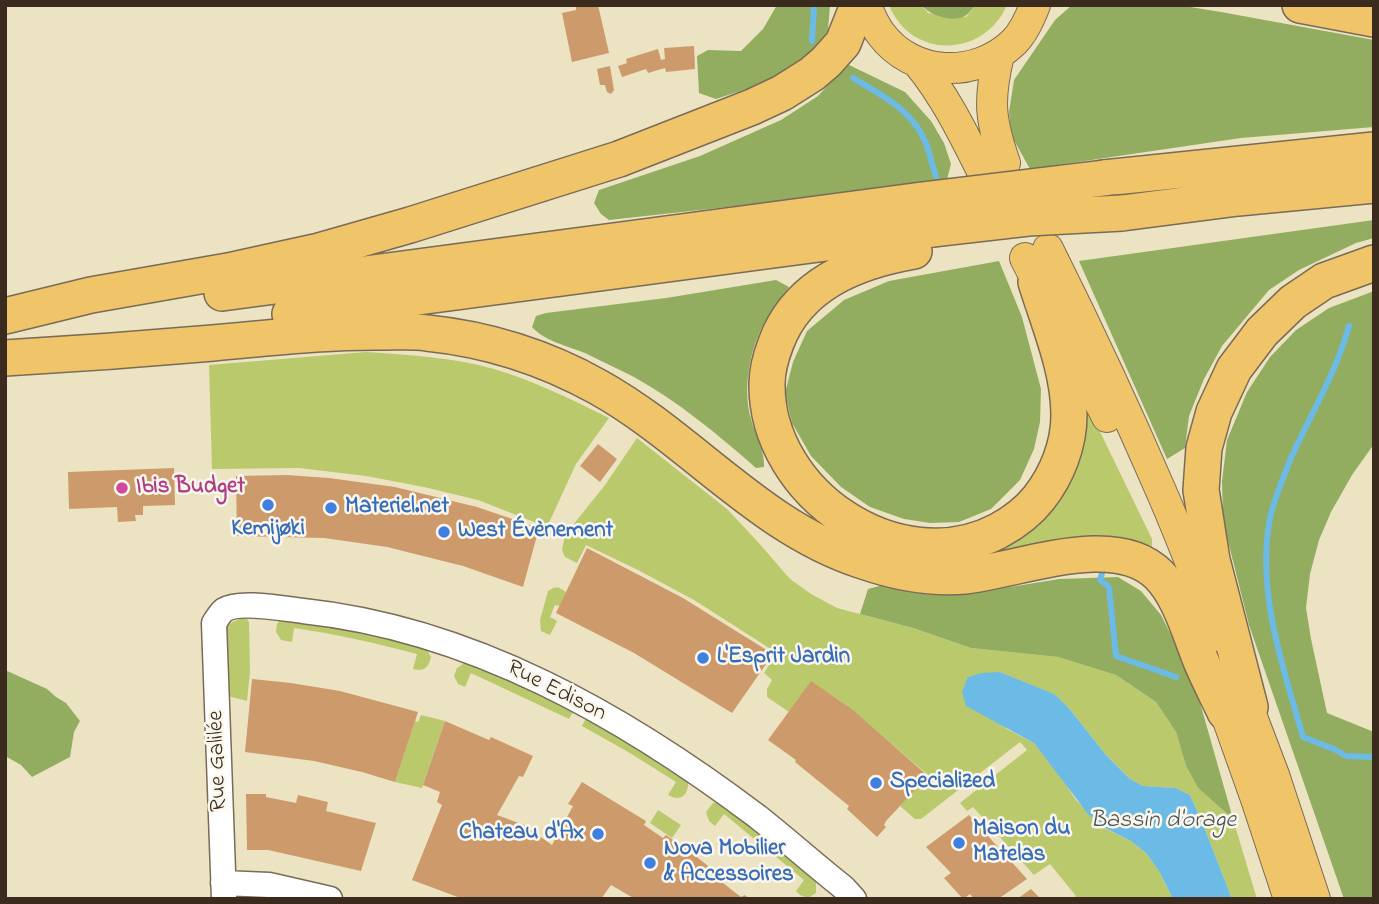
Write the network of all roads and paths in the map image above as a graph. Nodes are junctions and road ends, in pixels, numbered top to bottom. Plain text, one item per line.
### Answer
1 (858, 5) edge
2 (866, 5) edge
3 (1035, 5) edge
4 (1300, 5) edge
5 (1357, 5) edge
6 (1374, 10) edge
7 (1374, 19) edge
8 (999, 55) junction
9 (918, 63) junction
10 (1374, 150) edge
11 (1374, 185) edge
12 (931, 225) junction
13 (1036, 263) joint
14 (1374, 263) edge
15 (5, 316) edge
16 (5, 321) edge
17 (5, 355) edge
18 (214, 623) joint
19 (1237, 709) junction
20 (223, 891) edge
21 (843, 895) edge
22 (330, 899) edge
23 (1289, 899) edge
24 (1315, 899) edge

1 - 15 highway
2 - 9 main road
3 - 8 main road
4 - 7 highway
5 - 6 highway
8 - 9 main road
8 - 9 main road
10 - 12 highway, bridge
11 - 12 highway, bridge
12 - 13 highway
12 - 16 highway
12 - 17 highway
13 - 19 main road
14 - 19 highway
17 - 19 highway
18 - 20 street, Rue Galilée
18 - 21 street, Rue Edison
19 - 23 main road
19 - 24 main road
20 - 22 street

